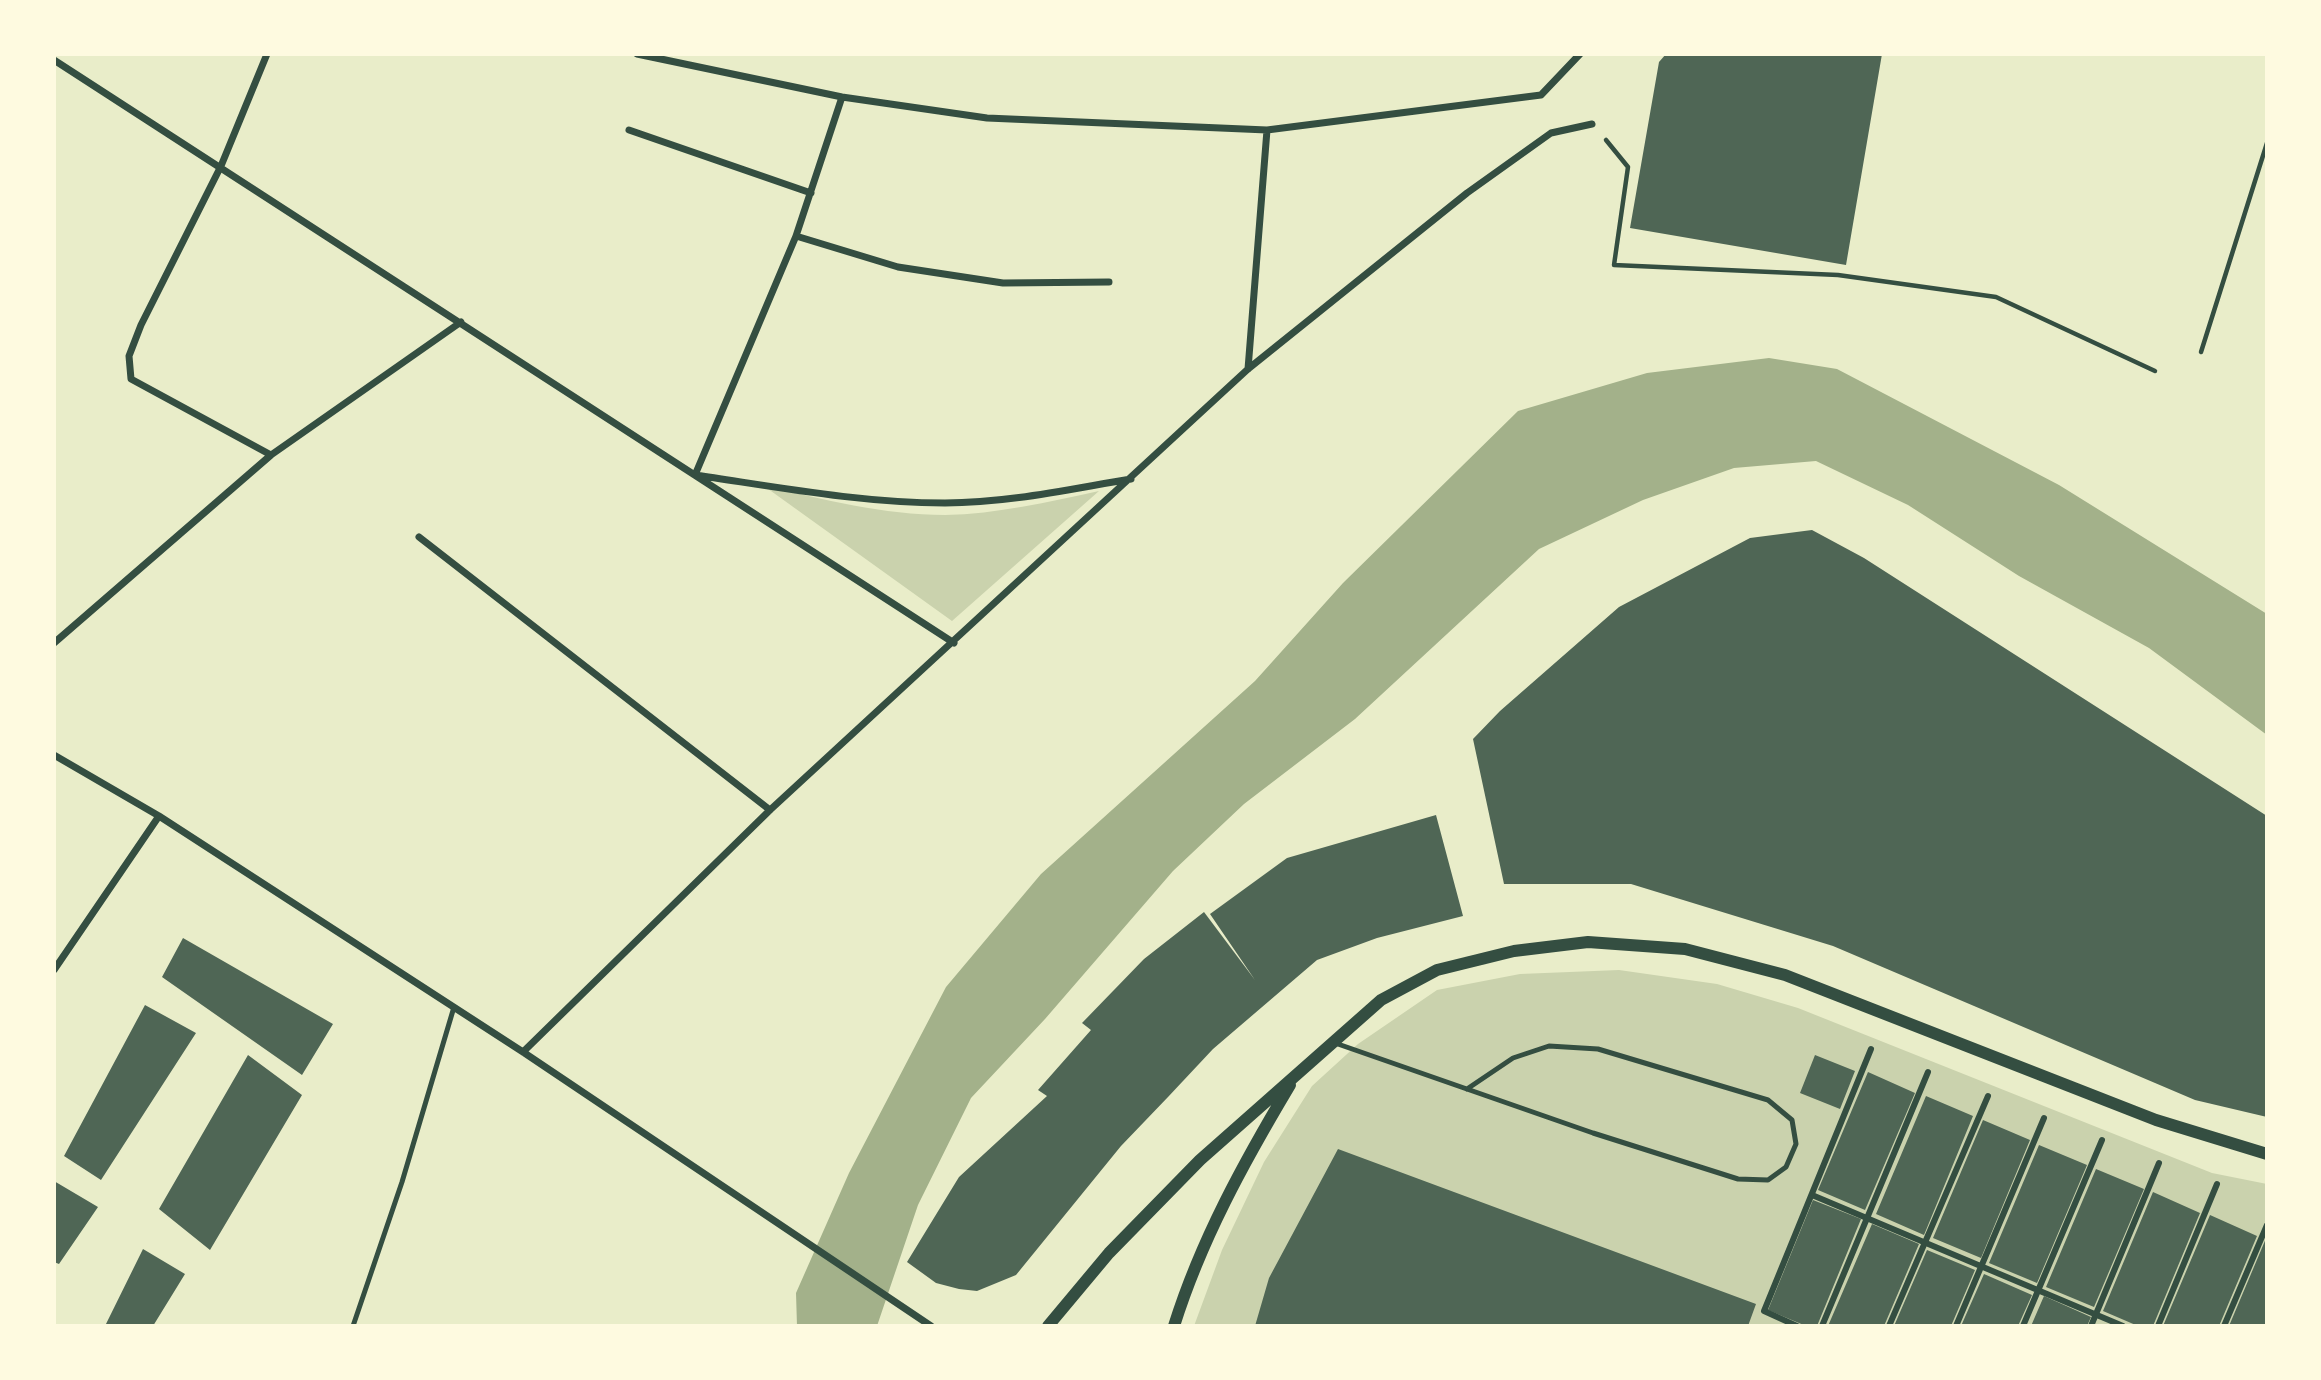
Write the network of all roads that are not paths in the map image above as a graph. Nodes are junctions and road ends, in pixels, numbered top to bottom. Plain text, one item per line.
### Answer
1 (267, 54) edge
2 (637, 54) edge
3 (1580, 54) edge
4 (54, 60) edge
5 (842, 97) junction
6 (1592, 124) road end
7 (629, 130) dead end
8 (1268, 130) junction
9 (221, 166) junction
10 (811, 193) junction
11 (796, 236) junction
12 (1109, 282) dead end
13 (461, 323) junction
14 (1248, 369) junction
15 (271, 455) junction
16 (695, 475) junction
17 (1132, 478) junction
18 (419, 537) dead end
19 (54, 643) edge
20 (954, 643) junction
21 (54, 755) edge
22 (770, 810) junction
23 (159, 816) junction
24 (54, 970) edge
25 (454, 1007) junction
26 (1332, 1042) junction
27 (1871, 1049) dead end
28 (523, 1052) junction
29 (1928, 1072) dead end
30 (1297, 1073) junction
31 (1467, 1089) junction
32 (1988, 1096) dead end
33 (2044, 1118) dead end
34 (2102, 1140) dead end
35 (2267, 1154) edge
36 (2159, 1163) dead end
37 (2217, 1184) dead end
38 (1812, 1195) junction
39 (1868, 1218) junction
40 (2267, 1225) edge
41 (1925, 1242) junction
42 (1982, 1266) junction
43 (2038, 1290) junction
44 (2096, 1314) junction
45 (353, 1326) edge
46 (931, 1326) edge
47 (1048, 1326) edge
48 (1174, 1326) edge
49 (1797, 1326) edge
50 (1822, 1326) edge
51 (1889, 1326) edge
52 (1956, 1326) edge
53 (2023, 1326) edge
54 (2091, 1326) edge
55 (2123, 1326) edge
56 (2158, 1326) edge
57 (2224, 1326) edge

1 - 9 street
2 - 5 street
3 - 8 street
4 - 9 street
5 - 8 street
5 - 10 street
6 - 14 street
7 - 10 street
8 - 14 street
9 - 13 street
9 - 15 street
10 - 11 street
11 - 12 street
11 - 16 street
13 - 15 street
13 - 16 street
14 - 17 street
15 - 19 street
16 - 17 street
16 - 20 street
17 - 20 street
18 - 22 street
20 - 22 street
21 - 23 street
22 - 28 street
23 - 24 street
23 - 25 street
25 - 28 street
25 - 45 lane
26 - 30 street
26 - 31 lane
26 - 35 street
27 - 38 street
28 - 46 street
29 - 39 street
30 - 47 street
30 - 48 street
31 - 31 lane
32 - 41 street
33 - 42 street
34 - 43 street
36 - 44 street
37 - 56 street
38 - 39 street
38 - 49 street
39 - 41 street
39 - 50 street
40 - 57 street
41 - 42 street
41 - 51 street
42 - 43 street
42 - 52 street
43 - 44 street
43 - 53 street
44 - 54 street
44 - 55 street

